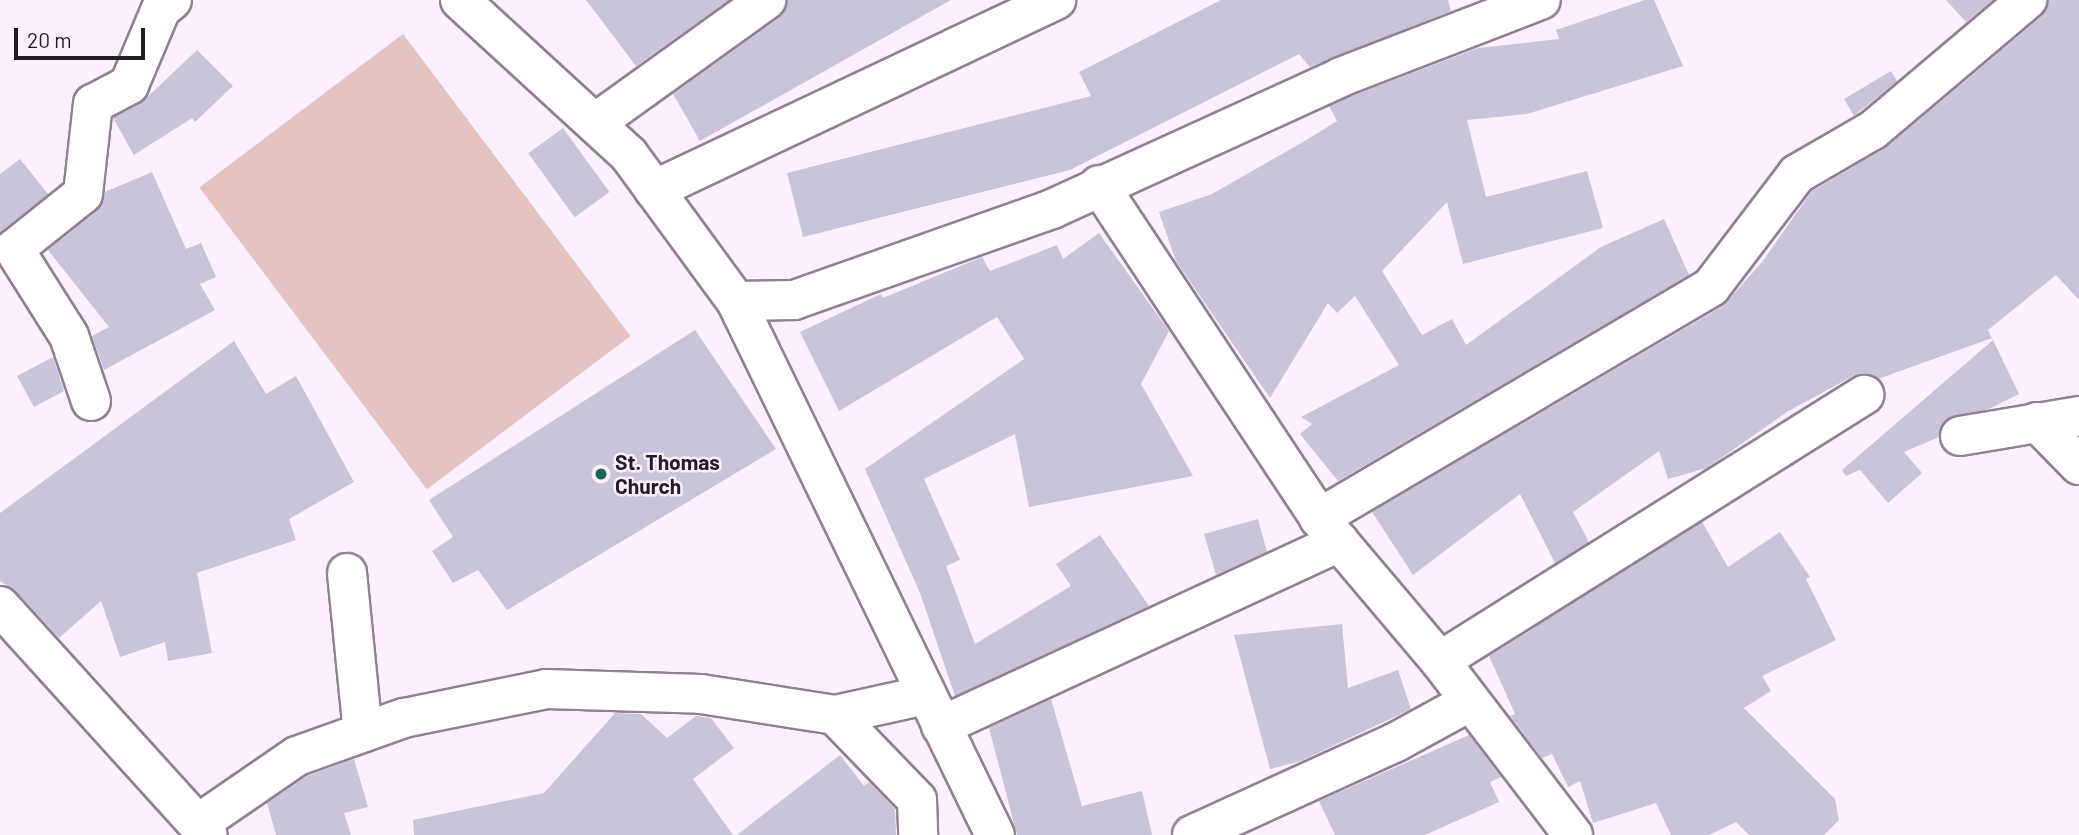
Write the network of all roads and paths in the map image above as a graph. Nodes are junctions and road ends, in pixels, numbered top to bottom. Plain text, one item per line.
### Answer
1 (172, 0) edge
2 (460, 0) edge
3 (766, 0) edge
4 (1056, 0) edge
5 (1541, 0) edge
6 (2026, 0) edge
7 (594, 123) junction
8 (1099, 185) junction
9 (654, 190) junction
10 (736, 301) junction
11 (1864, 396) dead end
12 (91, 401) dead end
13 (2079, 416) edge
14 (2037, 422) junction
15 (1960, 436) dead end
16 (2079, 465) edge
17 (1329, 530) junction
18 (347, 573) dead end
19 (0, 606) edge
20 (1440, 661) junction
21 (1469, 702) junction
22 (933, 710) junction
23 (835, 715) junction
24 (363, 732) junction
25 (203, 829) edge
26 (918, 835) edge
27 (995, 835) edge
28 (1192, 835) edge
29 (1573, 835) edge

1 - 12 street
2 - 7 street
3 - 7 street
4 - 9 street
5 - 8 street
6 - 17 street
7 - 9 street
8 - 10 street
8 - 17 street
9 - 10 street
10 - 22 street
11 - 20 street
13 - 14 street
14 - 15 street
14 - 16 street
17 - 20 street
17 - 22 street
18 - 24 street
19 - 25 street
20 - 21 street
21 - 28 street
21 - 29 street
22 - 23 street
22 - 27 street
23 - 24 street
23 - 26 street
24 - 25 street

